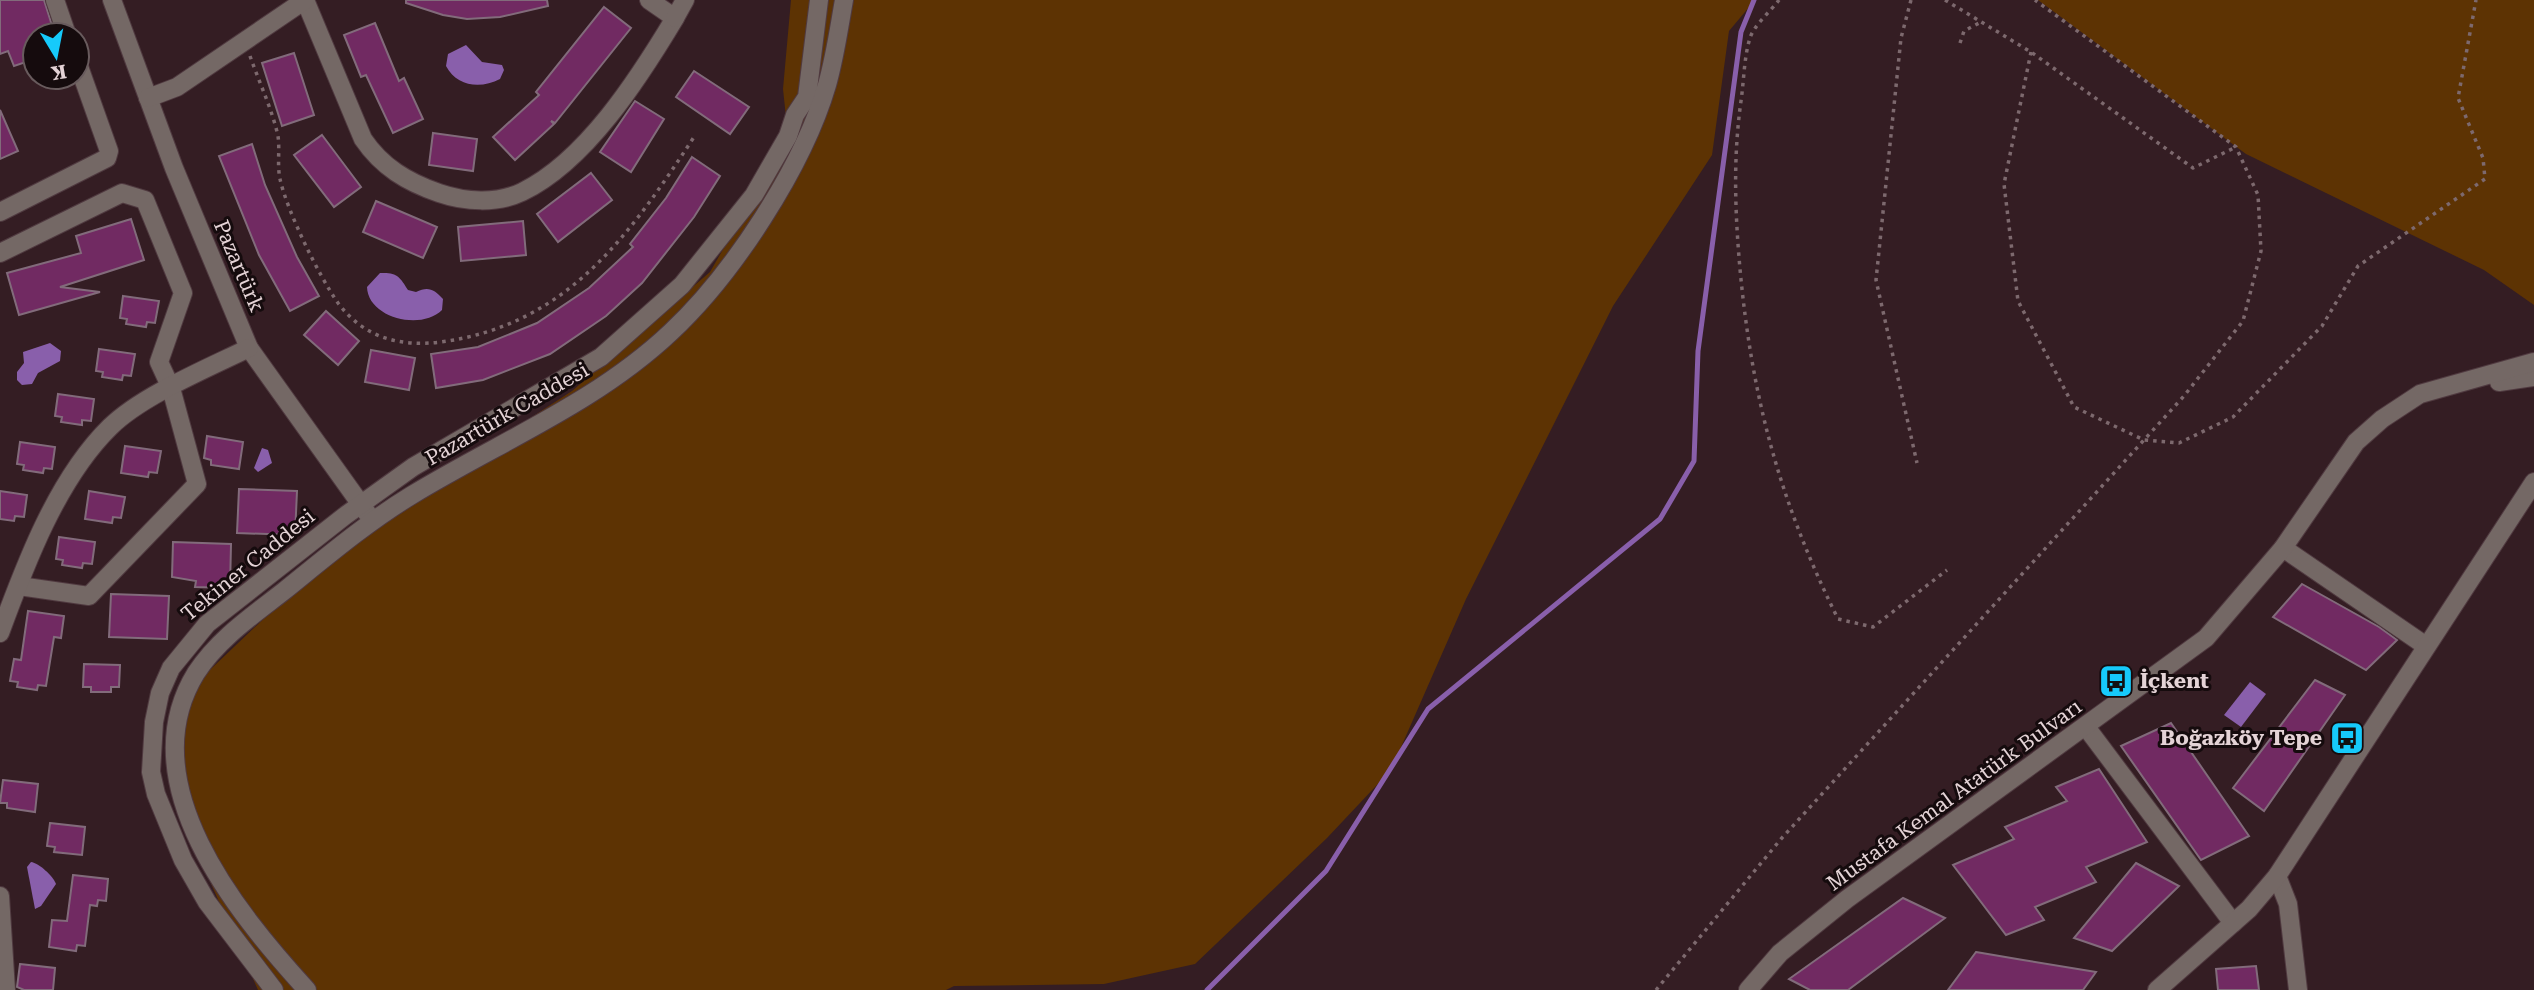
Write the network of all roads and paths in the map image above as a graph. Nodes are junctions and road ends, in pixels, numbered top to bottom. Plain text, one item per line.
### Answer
1 (55, 0) edge
2 (112, 0) edge
3 (305, 0) edge
4 (649, 0) edge
5 (685, 0) edge
6 (819, 0) edge
7 (844, 0) edge
8 (1779, 0) edge
9 (1911, 0) edge
10 (1945, 0) edge
11 (2035, 0) edge
12 (2476, 0) edge
13 (675, 18) junction
14 (63, 21) edge
15 (1981, 22) junction
16 (244, 41) junction
17 (1960, 43) dead end
18 (2031, 52) junction
19 (88, 91) edge
20 (148, 98) junction
21 (694, 137) dead end
22 (2236, 147) junction
23 (0, 212) edge
24 (0, 253) edge
25 (249, 348) junction
26 (2534, 362) edge
27 (2534, 377) edge
28 (171, 387) junction
29 (2382, 419) junction
30 (2144, 440) junction
31 (1917, 463) dead end
32 (2534, 482) edge
33 (362, 505) junction
34 (346, 515) joint
35 (367, 528) junction
36 (2283, 548) junction
37 (1947, 570) dead end
38 (19, 586) junction
39 (5, 602) edge
40 (0, 634) edge
41 (2426, 646) junction
42 (2086, 727) junction
43 (2277, 876) junction
44 (0, 896) edge
45 (2233, 923) junction
46 (288, 969) junction
47 (6, 990) edge
48 (274, 990) edge
49 (282, 990) edge
50 (307, 990) edge
51 (1656, 990) edge
52 (1748, 990) edge
53 (2157, 990) edge
54 (2298, 990) edge

1 - 14 street
2 - 20 street, Pazartürk
3 - 13 street
3 - 16 street
4 - 13 street
5 - 13 street
6 - 33 street, Pazartürk Caddesi
7 - 35 street, Pazartürk Caddesi
8 - 37 path
9 - 31 path
10 - 15 path
11 - 22 path
12 - 30 path
15 - 17 path
15 - 18 path
16 - 20 street
16 - 21 path
18 - 22 path
18 - 30 path
19 - 23 street
20 - 25 street, Pazartürk
22 - 30 path
24 - 28 street
25 - 28 street
25 - 33 street, Pazartürk
26 - 29 street, Mustafa Kemal Atatürk Bulvarı
27 - 29 street, Mustafa Kemal Atatürk Bulvarı
28 - 38 street
28 - 38 street
29 - 36 street, Mustafa Kemal Atatürk Bulvarı
30 - 51 path
32 - 41 street
33 - 34 street, Pazartürk Caddesi
33 - 35 street, Pazartürk
34 - 48 street, Tekiner Caddesi
35 - 46 street, Tekiner Caddesi
36 - 41 street
36 - 42 street, Mustafa Kemal Atatürk Bulvarı
38 - 39 street
39 - 40 street
41 - 43 street
42 - 45 street
42 - 52 street, Mustafa Kemal Atatürk Bulvarı
43 - 45 street
43 - 54 street
44 - 47 street
45 - 53 street
46 - 49 street
46 - 50 street, Tekiner Caddesi

